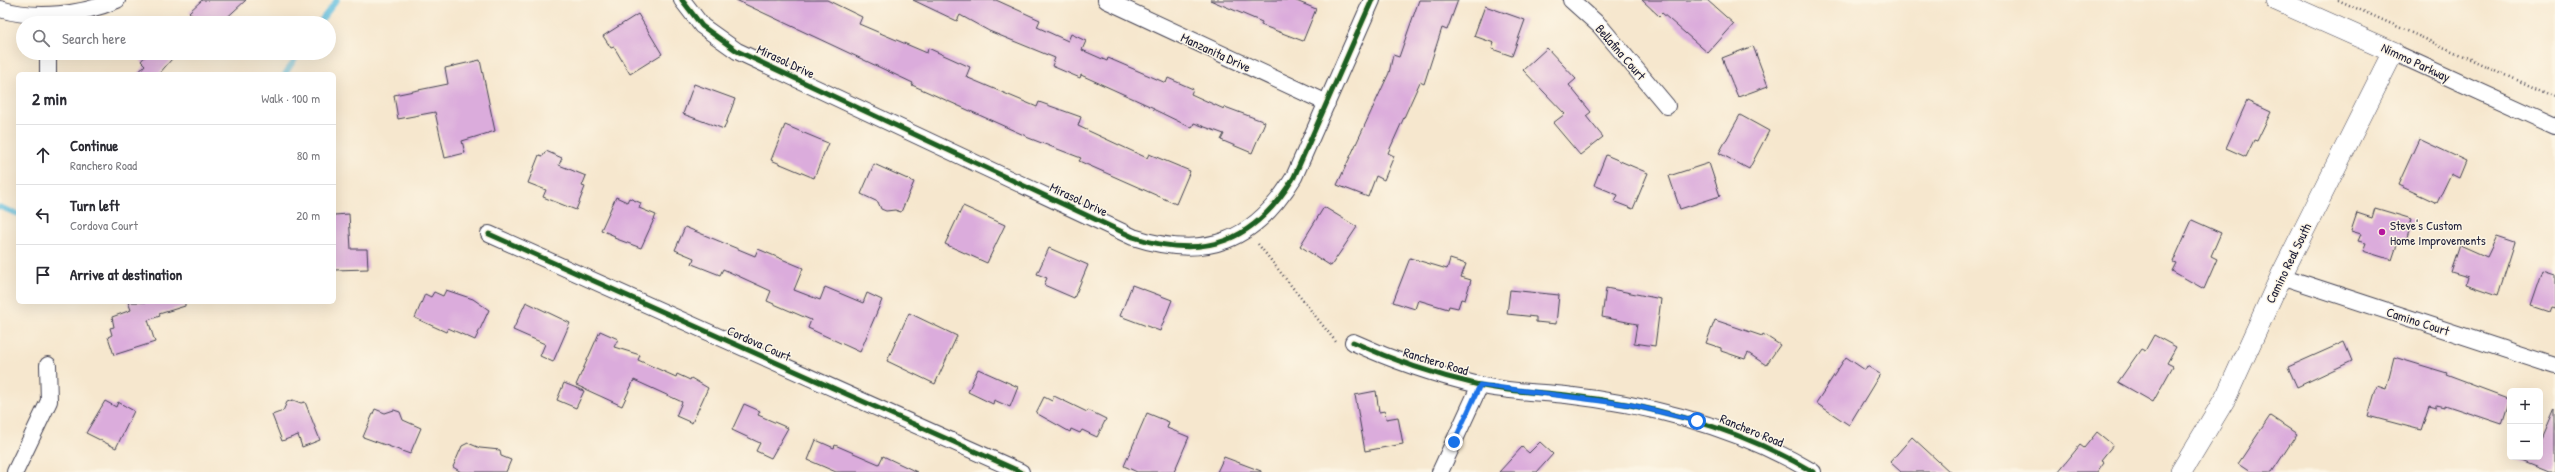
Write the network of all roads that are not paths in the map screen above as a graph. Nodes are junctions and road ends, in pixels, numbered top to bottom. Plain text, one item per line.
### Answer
1 (117, 0) edge
2 (682, 0) edge
3 (1106, 0) edge
4 (1372, 0) edge
5 (1571, 0) edge
6 (2276, 0) edge
7 (0, 9) edge
8 (34, 16) edge
9 (59, 16) edge
10 (2394, 52) junction
11 (48, 60) edge
12 (48, 72) edge
13 (1327, 103) junction
14 (1667, 106) dead end
15 (2555, 126) edge
16 (489, 234) dead end
17 (2281, 276) junction
18 (1353, 342) dead end
19 (48, 365) dead end
20 (2555, 366) edge
21 (1480, 385) junction
22 (15, 472) edge
23 (1021, 472) edge
24 (1440, 472) edge
25 (1813, 472) edge
26 (2181, 472) edge

1 - 9 street
2 - 13 street, Mirasol Drive
3 - 13 street, Manzanita Drive
4 - 13 street, Mirasol Drive
5 - 14 street, Bellafina Court
6 - 10 street, Nimmo Parkway
7 - 8 street
10 - 15 street, Nimmo Parkway
10 - 17 street, Camino Real South
11 - 12 street
16 - 23 street, Cordova Court
17 - 20 street, Camino Court
17 - 26 street, Camino Real South
18 - 21 street, Ranchero Road
19 - 22 street
21 - 24 street
21 - 25 street, Ranchero Road

